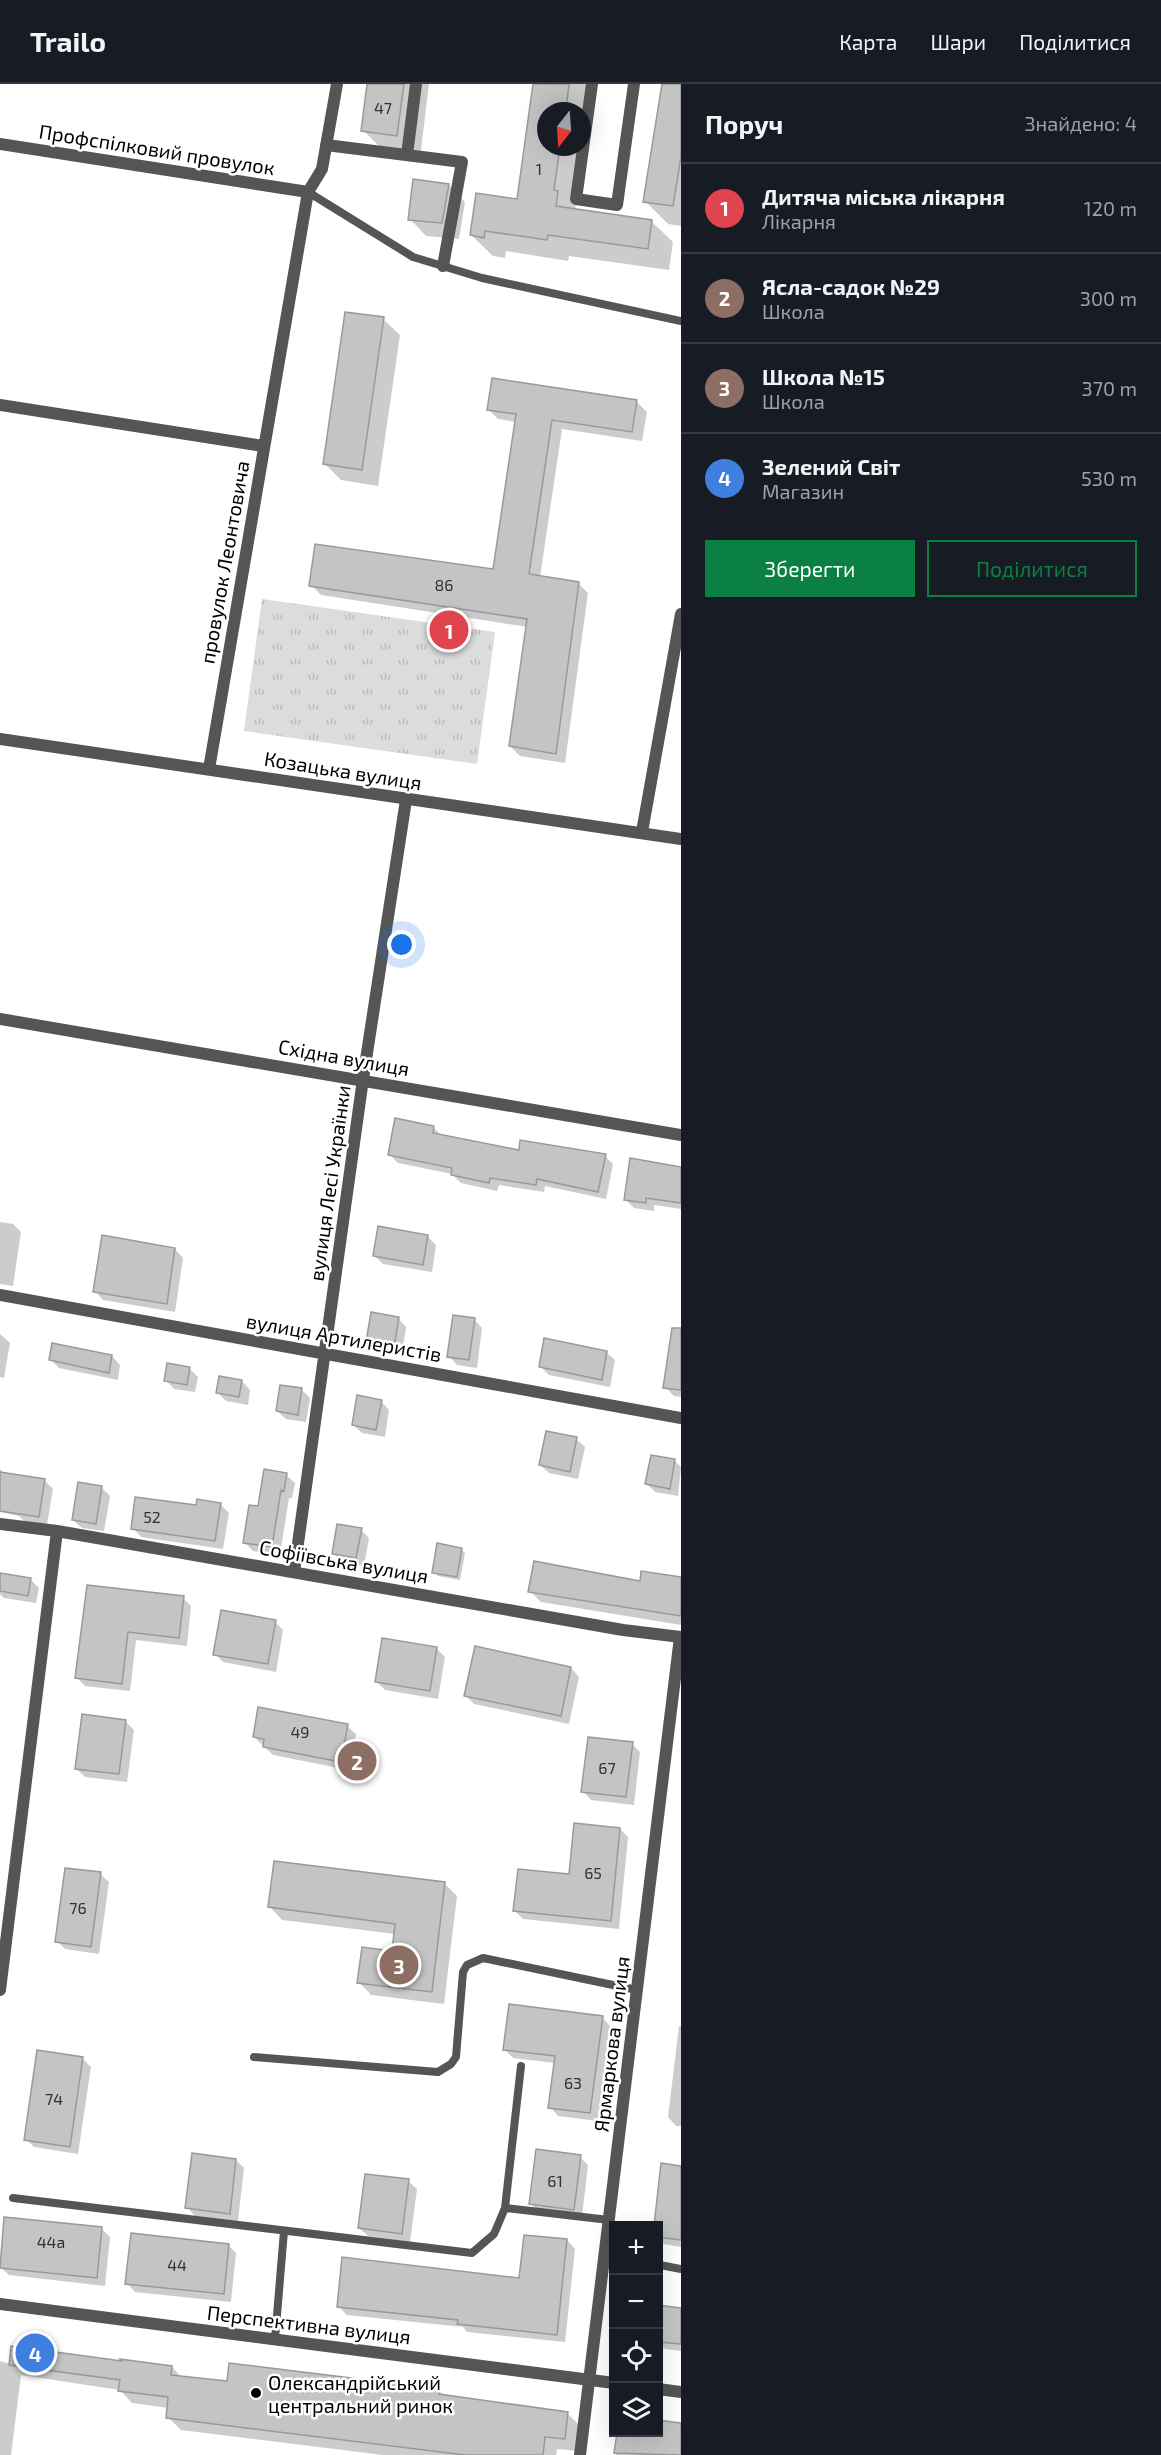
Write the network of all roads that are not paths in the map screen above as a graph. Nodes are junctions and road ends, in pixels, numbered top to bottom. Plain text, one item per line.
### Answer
1 (337, 84) edge
2 (416, 84) edge
3 (592, 84) edge
4 (634, 84) edge
5 (0, 144) edge
6 (326, 145) junction
7 (407, 155) junction
8 (308, 192) junction
9 (443, 266) junction
10 (681, 321) edge
11 (0, 405) edge
12 (263, 446) junction
13 (681, 614) edge
14 (0, 739) edge
15 (209, 769) junction
16 (406, 800) junction
17 (642, 832) junction
18 (681, 839) edge
19 (0, 1019) edge
20 (363, 1079) junction
21 (681, 1135) edge
22 (0, 1295) edge
23 (326, 1353) junction
24 (681, 1418) edge
25 (0, 1524) edge
26 (57, 1531) junction
27 (294, 1572) junction
28 (680, 1637) edge
29 (637, 1989) junction
30 (0, 1990) edge
31 (254, 2056) dead end
32 (521, 2066) dead end
33 (13, 2198) dead end
34 (506, 2208) junction
35 (609, 2220) junction
36 (284, 2231) junction
37 (663, 2266) edge
38 (681, 2269) edge
39 (0, 2304) edge
40 (275, 2339) junction
41 (589, 2380) junction
42 (609, 2382) edge
43 (663, 2390) edge
44 (681, 2392) edge
45 (580, 2455) edge

1 - 6 street
2 - 7 street
3 - 4 street
5 - 8 street, Профспілковий провулок
6 - 7 street
6 - 8 street
7 - 9 street
8 - 9 lane
8 - 12 street
9 - 10 lane
11 - 12 street, провулок Леонтовича
12 - 15 street, провулок Леонтовича
13 - 17 street
14 - 15 street, Козацька вулиця
15 - 16 street, Козацька вулиця
16 - 17 street, Козацька вулиця
16 - 20 street, вулиця Лесі Українки
17 - 18 street, Козацька вулиця
19 - 20 street, Східна вулиця
20 - 21 street, Східна вулиця
20 - 23 street, вулиця Лесі Українки
22 - 23 street, вулиця Артилеристів
23 - 24 street, вулиця Артилеристів
23 - 27 street, вулиця Лесі Українки
25 - 26 street, Софіївська вулиця
26 - 27 street, Софіївська вулиця
26 - 30 street
27 - 28 street, Софіївська вулиця
28 - 29 street, Ярмаркова вулиця
29 - 31 lane
29 - 35 street, Ярмаркова вулиця
32 - 34 lane
33 - 36 lane
34 - 35 lane
34 - 36 lane
35 - 41 street, Ярмаркова вулиця
36 - 40 lane
37 - 38 lane
39 - 40 street, Перспективна вулиця
40 - 41 street, Перспективна вулиця
41 - 42 street, Перспективна вулиця
41 - 45 street, Ярмаркова вулиця
43 - 44 street

